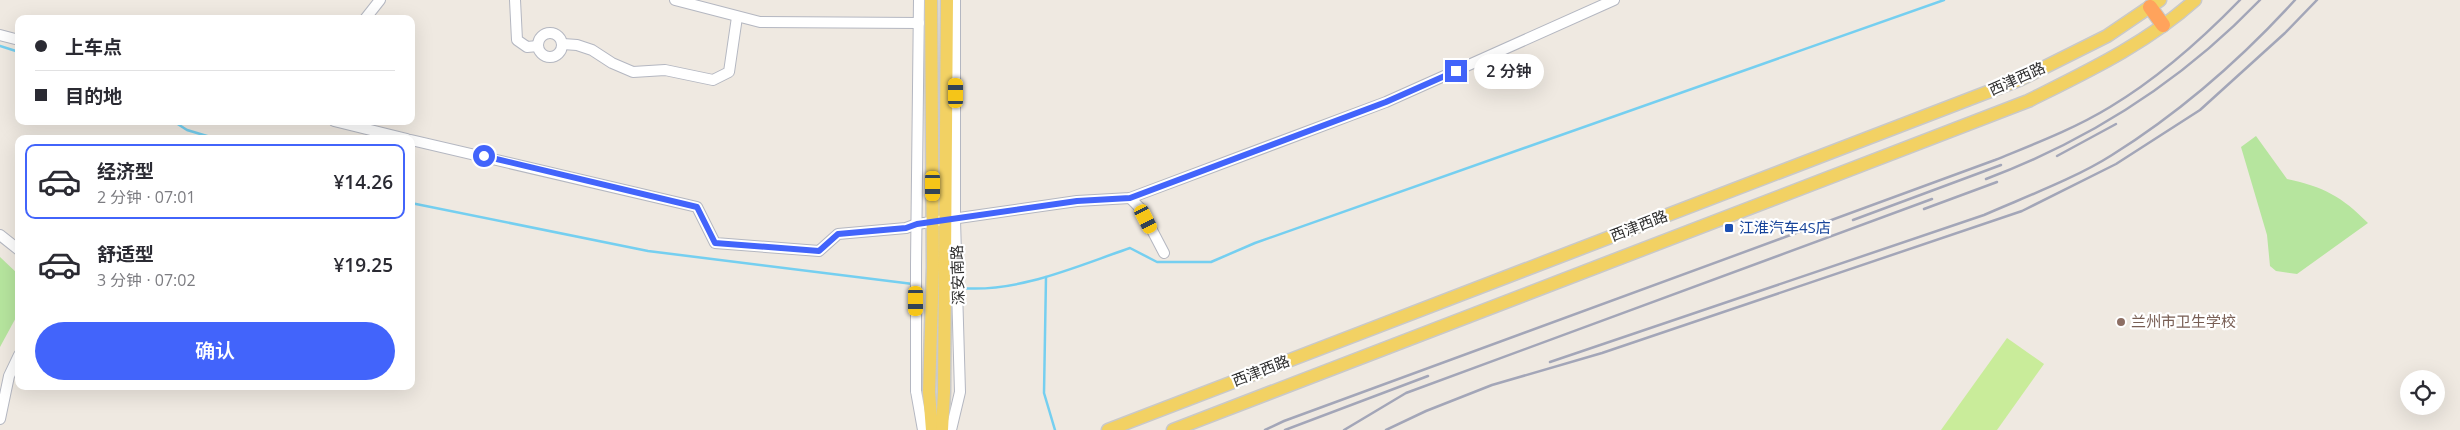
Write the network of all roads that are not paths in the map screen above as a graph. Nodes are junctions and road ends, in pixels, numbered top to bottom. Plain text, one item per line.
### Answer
1 (380, 0) edge
2 (515, 0) edge
3 (675, 0) edge
4 (919, 0) edge
5 (931, 0) edge
6 (947, 0) edge
7 (955, 0) edge
8 (1614, 0) edge
9 (2195, 0) edge
10 (2152, 2) edge
11 (368, 15) edge
12 (737, 17) junction
13 (919, 23) junction
14 (2162, 26) junction
15 (0, 35) edge
16 (15, 39) edge
17 (563, 44) junction
18 (538, 46) junction
19 (350, 125) edge
20 (391, 135) edge
21 (415, 141) edge
22 (1130, 198) junction
23 (945, 221) junction
24 (917, 224) junction
25 (0, 235) edge
26 (15, 247) edge
27 (1164, 253) dead end
28 (946, 268) junction
29 (15, 363) edge
30 (0, 419) edge
31 (923, 430) edge
32 (932, 430) edge
33 (942, 430) edge
34 (951, 430) edge
35 (1108, 430) edge
36 (1173, 430) edge

1 - 11 street
2 - 18 street
3 - 12 street
4 - 13 street
5 - 23 main road, 深安南路
6 - 23 main road, 深安南路
7 - 23 street, 深安南路
8 - 22 street
9 - 14 main road, 西津西路
10 - 14 highway
10 - 35 main road, 西津西路
12 - 13 street
12 - 17 street
13 - 24 street
14 - 36 main road, 西津西路
15 - 16 street
17 - 18 street
17 - 18 street
19 - 20 street
21 - 24 street
22 - 23 street
22 - 27 street
23 - 24 street
23 - 28 main road, 深安南路
24 - 31 street, bridge
25 - 26 street
28 - 32 main road, 深安南路
28 - 33 main road, 深安南路
28 - 34 street, 深安南路
29 - 30 street

